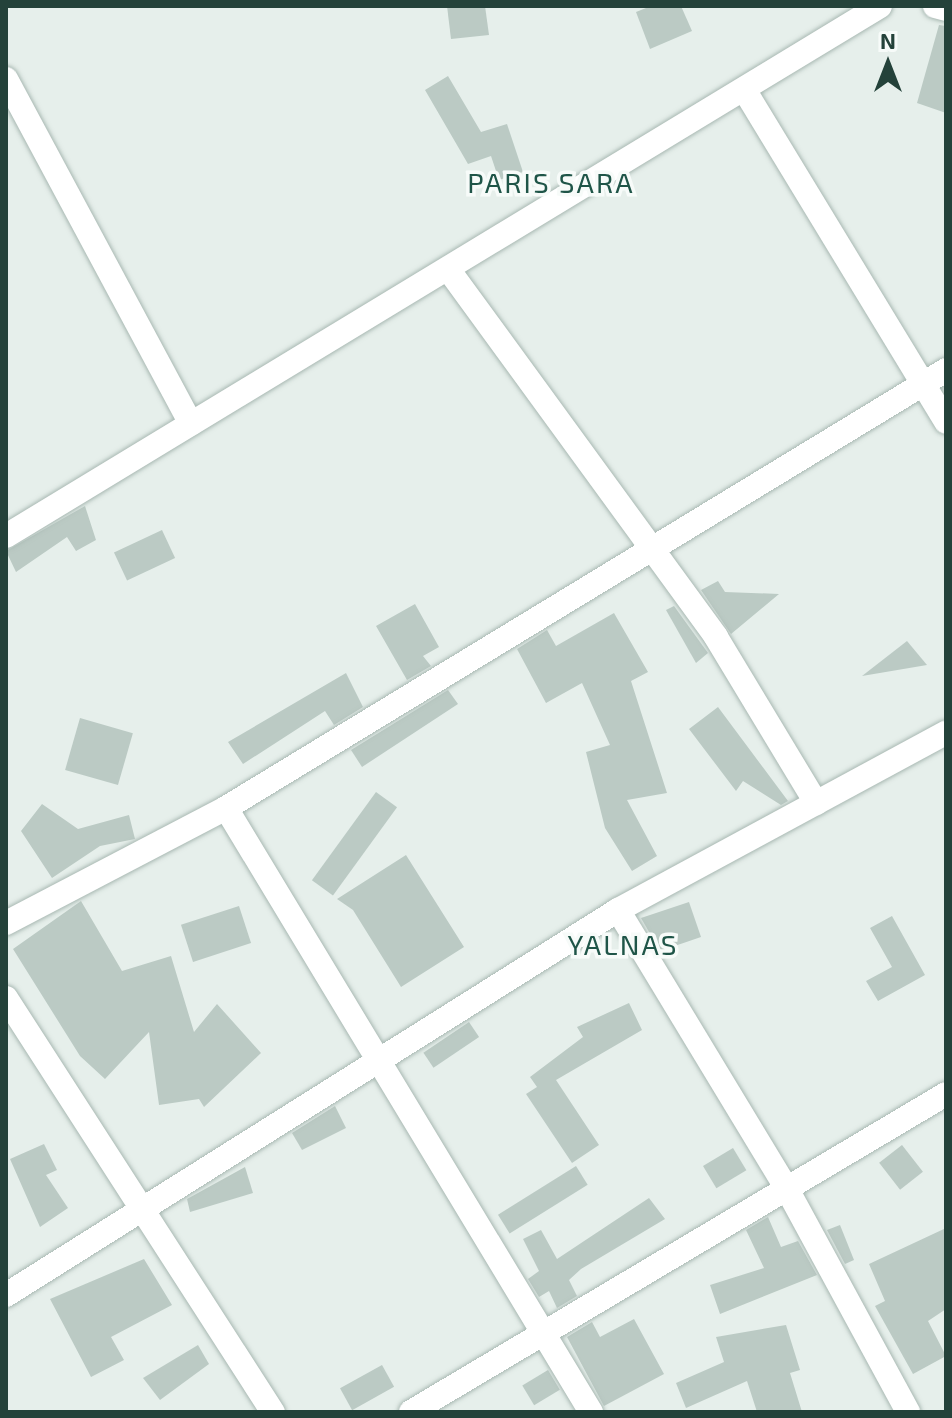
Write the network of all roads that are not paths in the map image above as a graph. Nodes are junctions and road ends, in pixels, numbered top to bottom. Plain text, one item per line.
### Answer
1 (880, 6) edge
2 (935, 6) edge
3 (946, 9) edge
4 (6, 79) edge
5 (745, 91) junction
6 (448, 269) junction
7 (946, 370) edge
8 (922, 385) junction
9 (946, 422) edge
10 (191, 424) junction
11 (6, 536) edge
12 (653, 548) junction
13 (946, 733) edge
14 (816, 803) junction
15 (226, 808) junction
16 (618, 910) junction
17 (6, 923) edge
18 (6, 998) edge
19 (377, 1063) junction
20 (946, 1094) edge
21 (787, 1189) junction
22 (144, 1209) junction
23 (6, 1295) edge
24 (543, 1339) junction
25 (273, 1412) edge
26 (411, 1412) edge
27 (591, 1412) edge
28 (908, 1412) edge

1 - 5 street
2 - 3 street
4 - 10 street
5 - 6 street
5 - 8 street
6 - 10 street
6 - 12 street
7 - 8 street
8 - 9 street
8 - 12 street
10 - 11 street
12 - 14 street
12 - 15 street
13 - 14 street
14 - 16 street
15 - 17 street
15 - 19 street
16 - 19 street
16 - 21 street
18 - 22 street
19 - 22 street
19 - 24 street
20 - 21 street
21 - 24 street
21 - 28 street
22 - 23 street
22 - 25 street
24 - 26 street
24 - 27 street

